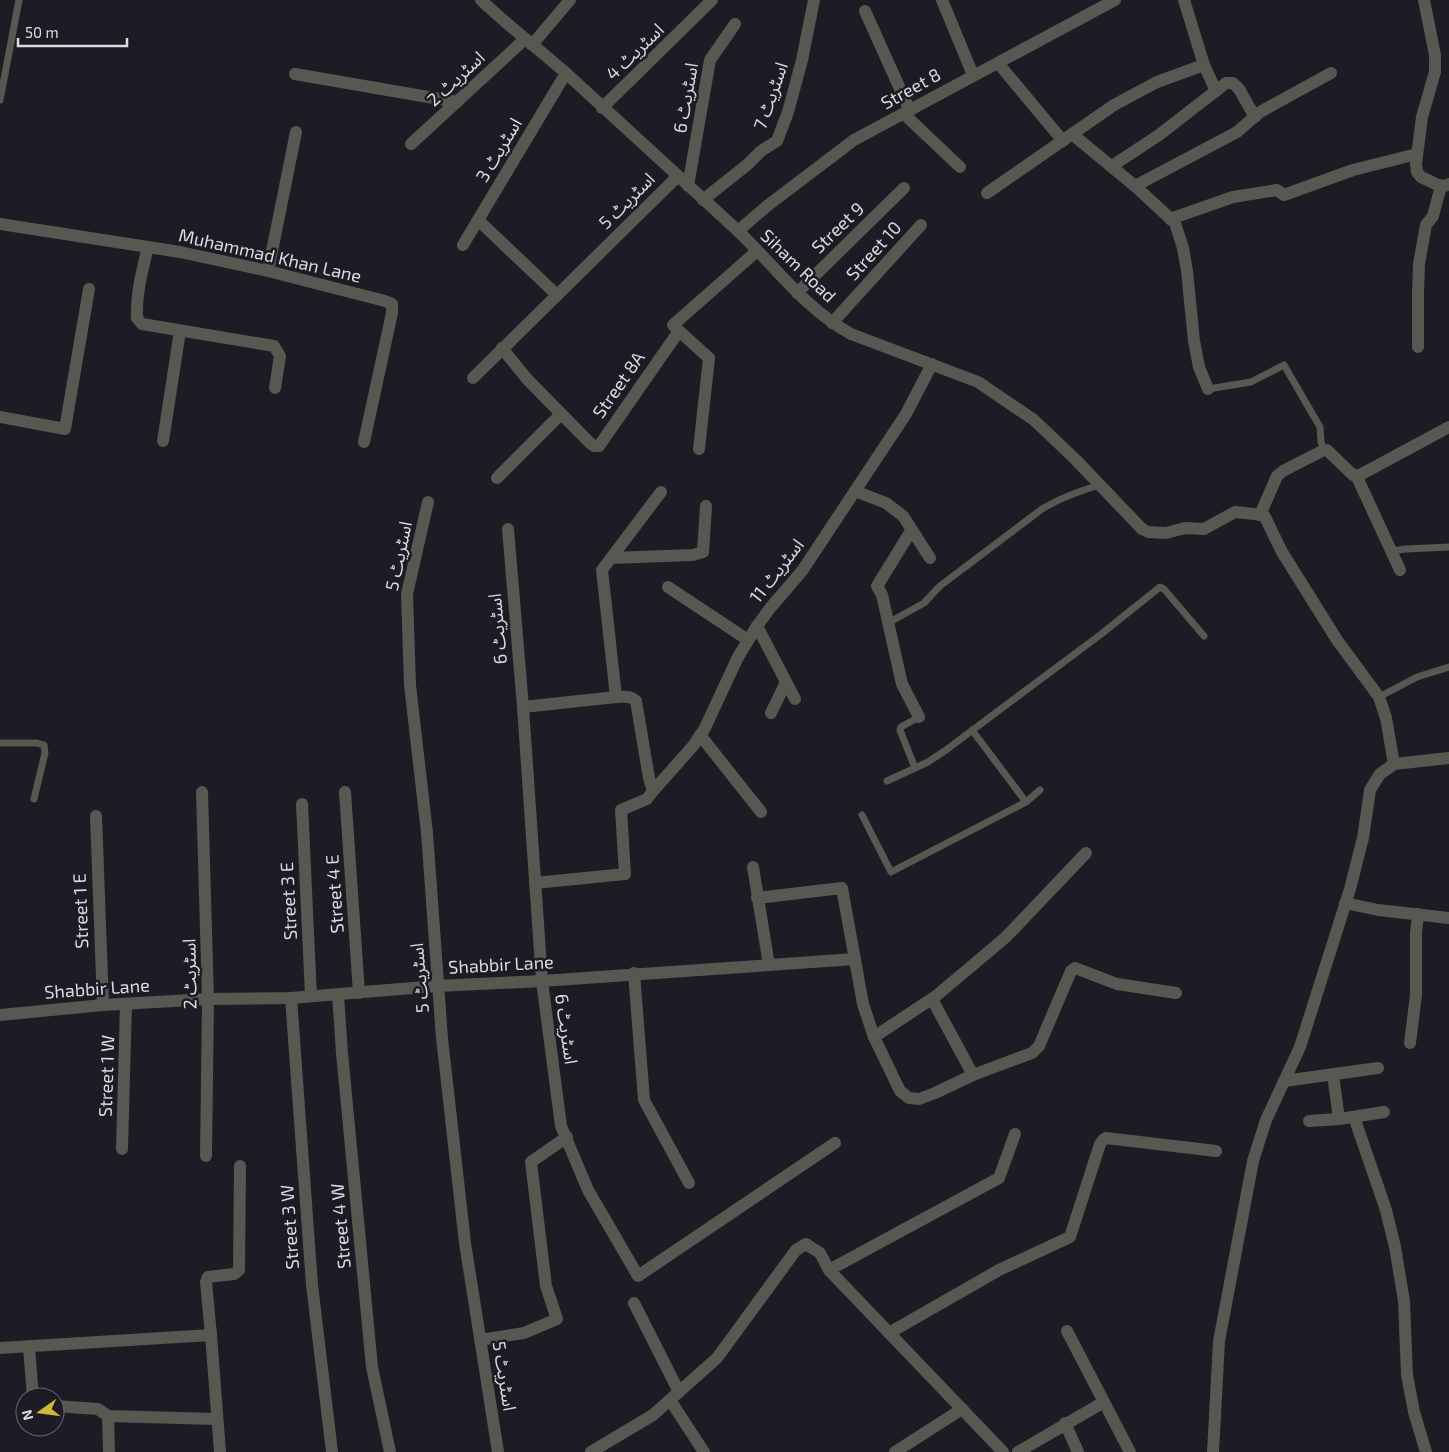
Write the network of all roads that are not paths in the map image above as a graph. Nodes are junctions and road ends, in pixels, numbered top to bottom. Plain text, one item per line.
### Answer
1 (19, 0) edge
2 (570, 0) edge
3 (712, 0) edge
4 (814, 0) edge
5 (942, 0) edge
6 (1115, 0) edge
7 (1184, 0) edge
8 (1424, 0) edge
9 (485, 1) edge
10 (865, 11) dead end
11 (735, 24) dead end
12 (528, 42) junction
13 (998, 63) junction
14 (1204, 65) junction
15 (566, 73) junction
16 (1331, 73) dead end
17 (295, 74) dead end
18 (974, 75) junction
19 (1216, 90) junction
20 (0, 100) edge
21 (457, 102) junction
22 (602, 108) junction
23 (907, 113) junction
24 (1255, 118) junction
25 (296, 132) dead end
26 (1067, 138) junction
27 (411, 144) dead end
28 (1417, 154) junction
29 (1112, 166) junction
30 (960, 167) dead end
31 (678, 176) junction
32 (1445, 185) edge
33 (688, 186) junction
34 (1135, 186) junction
35 (904, 188) dead end
36 (987, 193) dead end
37 (703, 200) junction
38 (1170, 219) junction
39 (478, 220) junction
40 (0, 224) edge
41 (921, 225) dead end
42 (738, 232) junction
43 (463, 245) dead end
44 (148, 247) junction
45 (757, 251) junction
46 (268, 272) junction
47 (89, 289) dead end
48 (797, 293) junction
49 (557, 295) junction
50 (832, 323) junction
51 (180, 331) junction
52 (679, 332) junction
53 (1418, 347) dead end
54 (502, 348) junction
55 (932, 364) junction
56 (472, 378) dead end
57 (275, 388) dead end
58 (1208, 389) joint
59 (561, 414) junction
60 (0, 417) edge
61 (1449, 427) edge
62 (163, 441) dead end
63 (364, 442) dead end
64 (699, 448) dead end
65 (1324, 450) junction
66 (1356, 475) junction
67 (497, 478) dead end
68 (1100, 485) junction
69 (856, 490) junction
70 (661, 492) dead end
71 (428, 502) dead end
72 (706, 506) dead end
73 (1260, 515) junction
74 (508, 529) dead end
75 (911, 531) junction
76 (1449, 547) edge
77 (1391, 551) junction
78 (611, 558) junction
79 (930, 558) dead end
80 (1400, 570) dead end
81 (668, 587) dead end
82 (888, 623) junction
83 (757, 626) junction
84 (1204, 636) dead end
85 (748, 640) junction
86 (1449, 667) edge
87 (786, 682) junction
88 (616, 697) junction
89 (1379, 697) junction
90 (795, 699) dead end
91 (523, 707) junction
92 (771, 713) dead end
93 (919, 717) joint
94 (972, 730) junction
95 (700, 735) junction
96 (0, 743) edge
97 (1449, 758) edge
98 (1394, 764) junction
99 (915, 768) junction
100 (887, 781) dead end
101 (651, 788) junction
102 (1040, 790) dead end
103 (202, 792) dead end
104 (345, 792) dead end
105 (34, 799) dead end
106 (1026, 802) junction
107 (302, 804) dead end
108 (761, 812) dead end
109 (862, 815) dead end
110 (96, 816) dead end
111 (1086, 853) dead end
112 (753, 867) dead end
113 (535, 884) junction
114 (758, 898) junction
115 (1345, 903) junction
116 (1418, 914) junction
117 (1449, 918) edge
118 (855, 960) junction
119 (769, 965) junction
120 (634, 974) junction
121 (542, 981) junction
122 (437, 986) junction
123 (359, 993) junction
124 (1176, 993) dead end
125 (338, 994) junction
126 (311, 996) junction
127 (291, 998) junction
128 (208, 999) junction
129 (932, 999) junction
130 (126, 1004) junction
131 (103, 1005) junction
132 (0, 1015) edge
133 (874, 1037) junction
134 (1410, 1042) dead end
135 (1378, 1068) dead end
136 (973, 1075) junction
137 (1333, 1075) junction
138 (1284, 1081) junction
139 (1384, 1112) dead end
140 (1354, 1117) junction
141 (1339, 1119) junction
142 (1309, 1121) dead end
143 (1014, 1134) dead end
144 (567, 1137) junction
145 (835, 1144) dead end
146 (122, 1148) dead end
147 (1216, 1151) dead end
148 (206, 1156) dead end
149 (240, 1166) dead end
150 (688, 1183) dead end
151 (829, 1270) junction
152 (634, 1303) dead end
153 (1067, 1331) dead end
154 (889, 1333) junction
155 (211, 1335) junction
156 (480, 1340) junction
157 (29, 1347) junction
158 (0, 1348) edge
159 (32, 1387) edge
160 (674, 1396) junction
161 (1104, 1402) junction
162 (65, 1407) edge
163 (962, 1409) junction
164 (108, 1416) junction
165 (216, 1420) junction
166 (1065, 1423) junction
167 (109, 1452) edge
168 (220, 1452) edge
169 (332, 1452) edge
170 (390, 1452) edge
171 (498, 1452) edge
172 (591, 1452) edge
173 (704, 1452) edge
174 (894, 1452) edge
175 (1003, 1452) edge
176 (1018, 1452) edge
177 (1078, 1452) edge
178 (1130, 1452) edge
179 (1213, 1452) edge
180 (1426, 1452) edge

1 - 20 lane
2 - 12 street, اسٹریٹ 2
3 - 22 street, اسٹریٹ 4
4 - 37 street, اسٹریٹ 7
5 - 18 street
6 - 13 street, Street 8
7 - 14 street
8 - 28 street
9 - 12 street, Siham Road
10 - 23 street
11 - 33 street, اسٹریٹ 6
12 - 15 street, Siham Road
12 - 21 street, اسٹریٹ 2
13 - 18 street, Street 8
13 - 26 street
14 - 19 street
14 - 26 street
15 - 22 street, Siham Road
15 - 39 street, اسٹریٹ 3
16 - 24 street
17 - 21 street
18 - 23 street, Street 8
19 - 24 street
19 - 29 street
21 - 27 street, اسٹریٹ 2
22 - 31 street, Siham Road
23 - 30 street
23 - 42 street, Street 8
24 - 34 street
25 - 46 street
26 - 29 street
26 - 36 street
28 - 32 street
28 - 38 street
29 - 34 street
31 - 33 street, Siham Road
31 - 49 street, اسٹریٹ 5
32 - 53 street
33 - 37 street, Siham Road
34 - 38 street
35 - 48 street, Street 9
37 - 42 street, Siham Road
38 - 58 street
39 - 43 street, اسٹریٹ 3
39 - 49 street
40 - 44 street, Muhammad Khan Lane
41 - 50 street, Street 10
42 - 45 street, Siham Road
44 - 46 street, Muhammad Khan Lane
44 - 51 street
45 - 48 street, Siham Road
45 - 52 street, Street 8A
46 - 63 street, Muhammad Khan Lane
47 - 60 street
48 - 50 street, Siham Road
49 - 54 street, اسٹریٹ 5
50 - 55 street, Siham Road
51 - 57 street
51 - 62 street
52 - 59 street, Street 8A
52 - 64 street
54 - 56 street, اسٹریٹ 5
54 - 59 street, Street 8A
55 - 68 street, Siham Road
55 - 69 street, اسٹریٹ 11
58 - 65 lane
59 - 67 street
61 - 66 street
65 - 66 street
65 - 73 street
66 - 77 street
68 - 73 street, Siham Road
68 - 82 lane
69 - 75 street
69 - 83 street, اسٹریٹ 11
70 - 78 street
71 - 122 street, اسٹریٹ 5
72 - 78 street
73 - 89 street
74 - 91 street, اسٹریٹ 6
75 - 79 street
75 - 82 street
76 - 77 lane
77 - 80 street
78 - 88 street
81 - 85 street
82 - 93 street
83 - 85 street, اسٹریٹ 11
83 - 87 street
84 - 94 lane
85 - 95 street, اسٹریٹ 11
86 - 89 lane
87 - 90 street
87 - 92 street
88 - 91 street
88 - 101 street
89 - 98 street
91 - 113 street, اسٹریٹ 6
93 - 99 lane
94 - 99 lane
94 - 106 lane
95 - 101 street, اسٹریٹ 11
95 - 108 street
96 - 105 lane
97 - 98 street
98 - 115 street
99 - 100 lane
101 - 113 street, اسٹریٹ 11
102 - 106 lane
103 - 128 street, اسٹریٹ 2
104 - 123 street, Street 4 E
106 - 109 lane
107 - 126 street, Street 3 E
110 - 131 street, Street 1 E
111 - 129 street
112 - 114 street
113 - 121 street, اسٹریٹ 6
114 - 118 street
114 - 119 street
115 - 116 street
115 - 138 street
116 - 117 street
116 - 134 street
118 - 119 street, Shabbir Lane
118 - 133 street
119 - 120 street, Shabbir Lane
120 - 121 street, Shabbir Lane
120 - 150 street
121 - 122 street, Shabbir Lane
121 - 144 street, اسٹریٹ 6
122 - 123 street, Shabbir Lane
122 - 156 street, اسٹریٹ 5
123 - 125 street, Shabbir Lane
124 - 136 street
125 - 126 street, Shabbir Lane
125 - 170 street, Street 4 W
126 - 127 street, Shabbir Lane
127 - 128 street, Shabbir Lane
127 - 169 street, Street 3 W
128 - 130 street, Shabbir Lane
128 - 148 street, اسٹریٹ 2
129 - 133 street
129 - 136 street
130 - 131 street, Shabbir Lane
130 - 146 street, Street 1 W
131 - 132 street, Shabbir Lane
133 - 136 street
135 - 137 street
137 - 138 street
137 - 141 street
138 - 179 street
139 - 140 street
140 - 141 street
140 - 180 street
141 - 142 street
143 - 151 street
144 - 145 street, اسٹریٹ 6
144 - 156 street
147 - 154 street
149 - 155 street
151 - 154 street
151 - 160 street
152 - 160 street
153 - 161 street
154 - 163 street
155 - 157 street
155 - 165 street
156 - 171 street, اسٹریٹ 5
157 - 158 street
157 - 159 street
160 - 172 street
160 - 173 street
161 - 166 street
161 - 178 street
162 - 164 street
163 - 174 street
163 - 175 street
164 - 165 street
164 - 167 street
165 - 168 street
166 - 176 street
166 - 177 street

